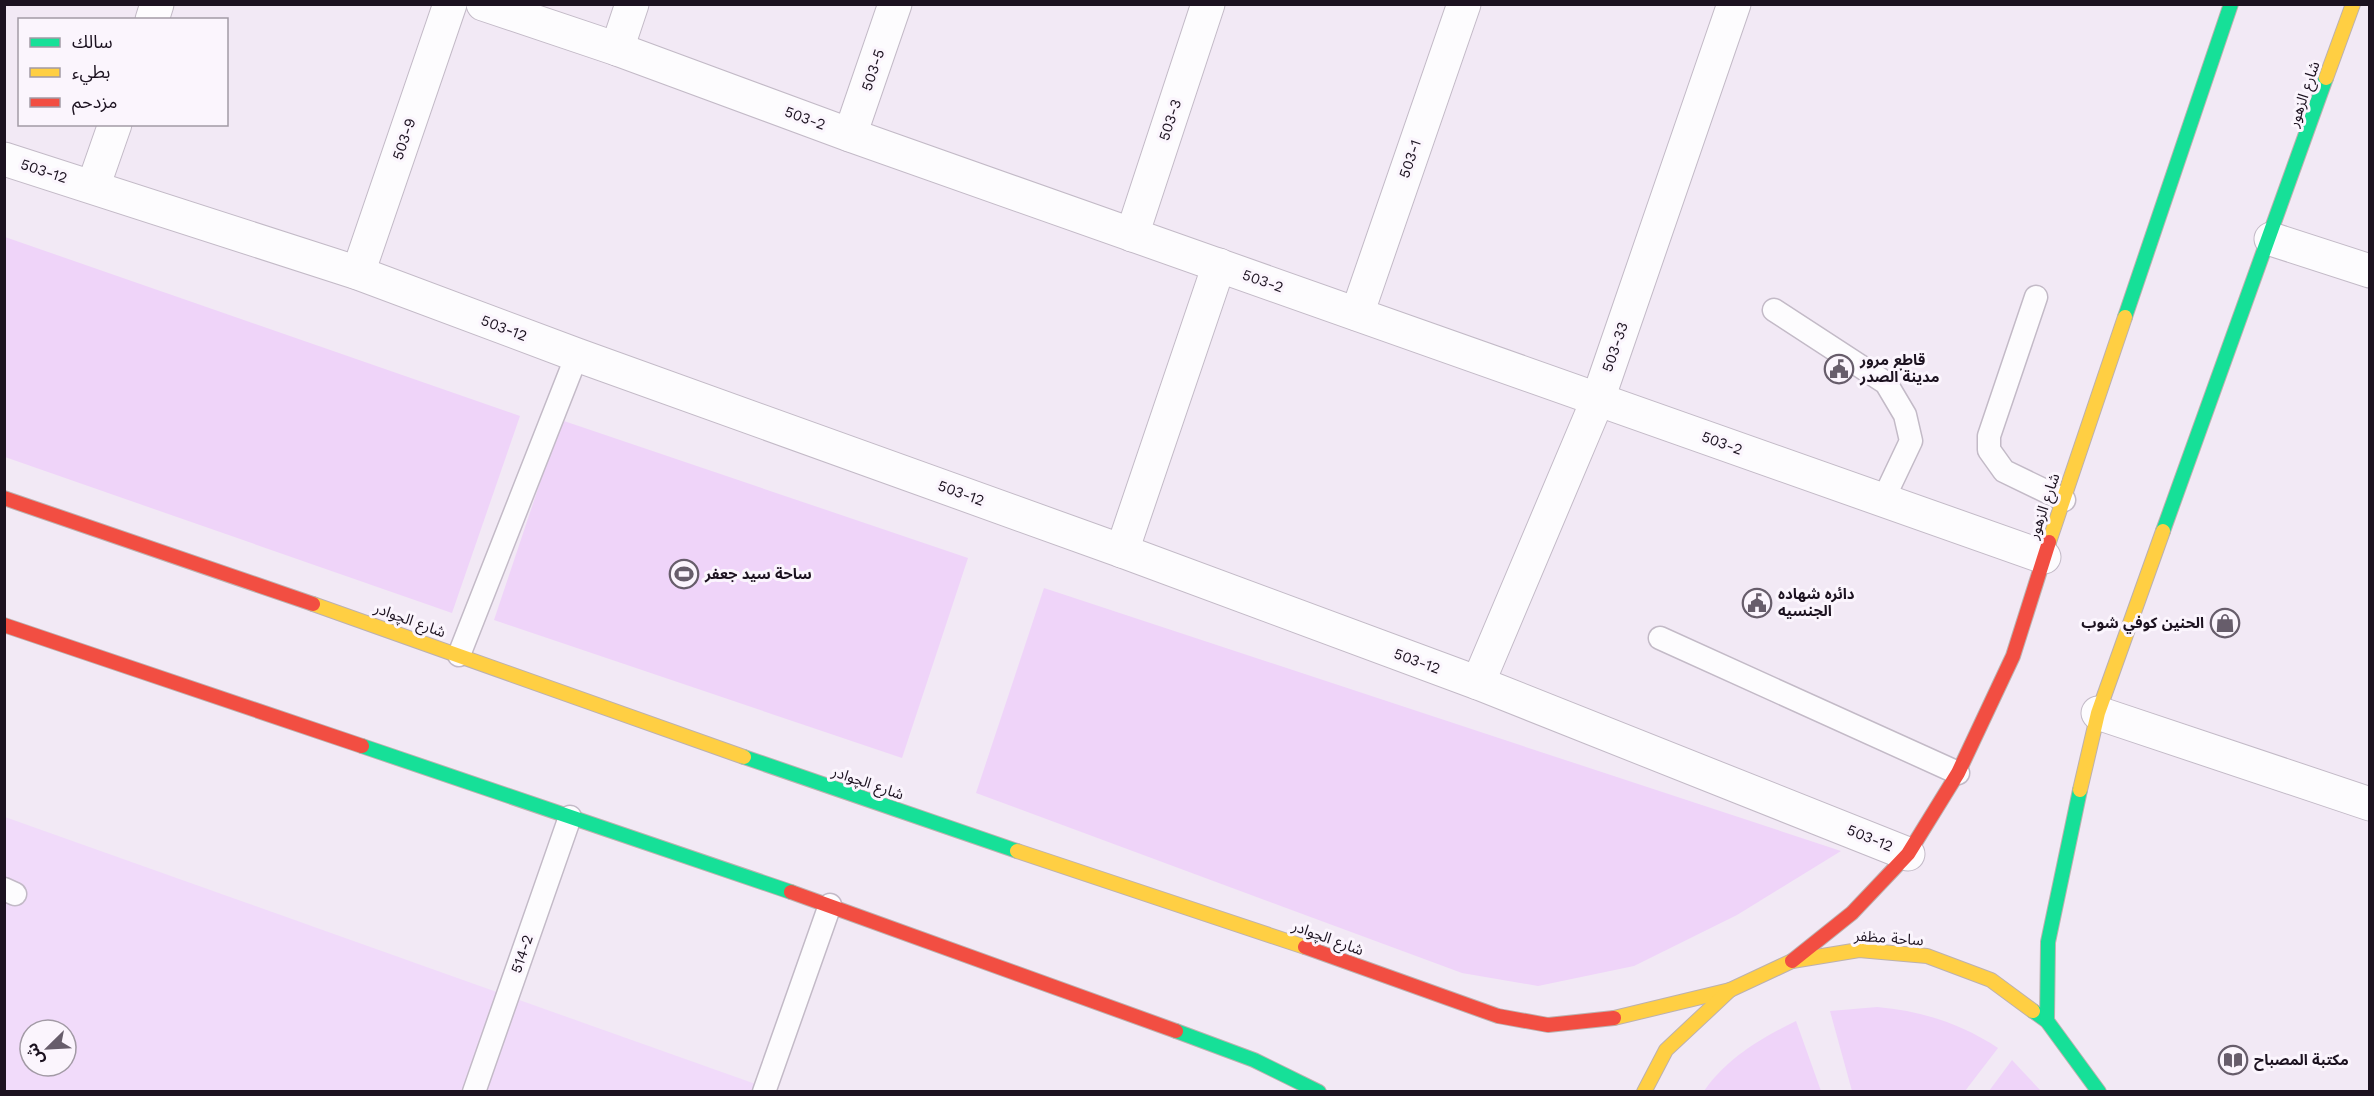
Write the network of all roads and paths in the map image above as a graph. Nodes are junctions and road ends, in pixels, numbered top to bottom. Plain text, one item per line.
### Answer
1 (450, 4) edge
2 (483, 4) edge
3 (632, 4) edge
4 (896, 4) edge
5 (1208, 4) edge
6 (1464, 4) edge
7 (1734, 4) edge
8 (2231, 4) edge
9 (2354, 4) edge
10 (617, 48) junction
11 (114, 126) edge
12 (850, 135) junction
13 (4, 159) edge
14 (93, 187) junction
15 (1132, 235) junction
16 (2271, 239) junction
17 (1219, 265) junction
18 (2370, 272) edge
19 (358, 273) junction
20 (2036, 297) dead end
21 (1774, 310) dead end
22 (1357, 314) junction
23 (577, 355) junction
24 (1598, 399) junction
25 (4, 498) edge
26 (1883, 500) junction
27 (2064, 500) junction
28 (1122, 551) junction
29 (2044, 557) junction
30 (4, 625) edge
31 (1660, 638) dead end
32 (459, 655) junction
33 (1478, 683) junction
34 (2098, 713) junction
35 (1958, 773) junction
36 (2370, 804) edge
37 (570, 817) junction
38 (1908, 854) junction
39 (830, 905) junction
40 (1792, 962) junction
41 (1730, 990) junction
42 (2047, 1021) junction
43 (474, 1092) edge
44 (764, 1092) edge
45 (1319, 1092) edge
46 (1644, 1092) edge
47 (2099, 1092) edge

1 - 19 street, 503-9
2 - 10 street, 503-2
3 - 10 street
4 - 12 street, 503-5
5 - 15 street, 503-3
6 - 22 street, 503-1
7 - 24 street, 503-33
8 - 27 main road, شارع الزهور
9 - 16 main road, شارع الزهور
10 - 12 street, 503-2
11 - 14 street
12 - 15 street, 503-2
13 - 14 street, 503-12
14 - 19 street, 503-12
15 - 17 street, 503-2
16 - 18 street
16 - 34 main road, شارع الزهور
17 - 22 street, 503-2
17 - 28 street
19 - 23 street, 503-12
20 - 27 lane
21 - 26 lane
22 - 24 street, 503-2
23 - 28 street, 503-12
23 - 32 lane
24 - 26 street, 503-2
24 - 33 street, 503-33
25 - 32 main road, شارع الچوادر
26 - 29 street, 503-2
27 - 29 main road, شارع الزهور
28 - 33 street, 503-12
29 - 35 main road, شارع الزهور
30 - 37 main road
31 - 35 lane
32 - 41 main road, شارع الچوادر
33 - 38 street, 503-12
34 - 36 street
34 - 42 main road, شارع الزهور
35 - 38 main road, شارع الزهور
37 - 39 main road
37 - 43 lane, 514-2
38 - 40 main road, شارع الزهور
39 - 44 lane
39 - 45 main road
40 - 41 main road, ساحة مظفر
40 - 42 main road, ساحة مظفر
41 - 46 main road, ساحة مظفر
42 - 47 main road, ساحة مظفر

